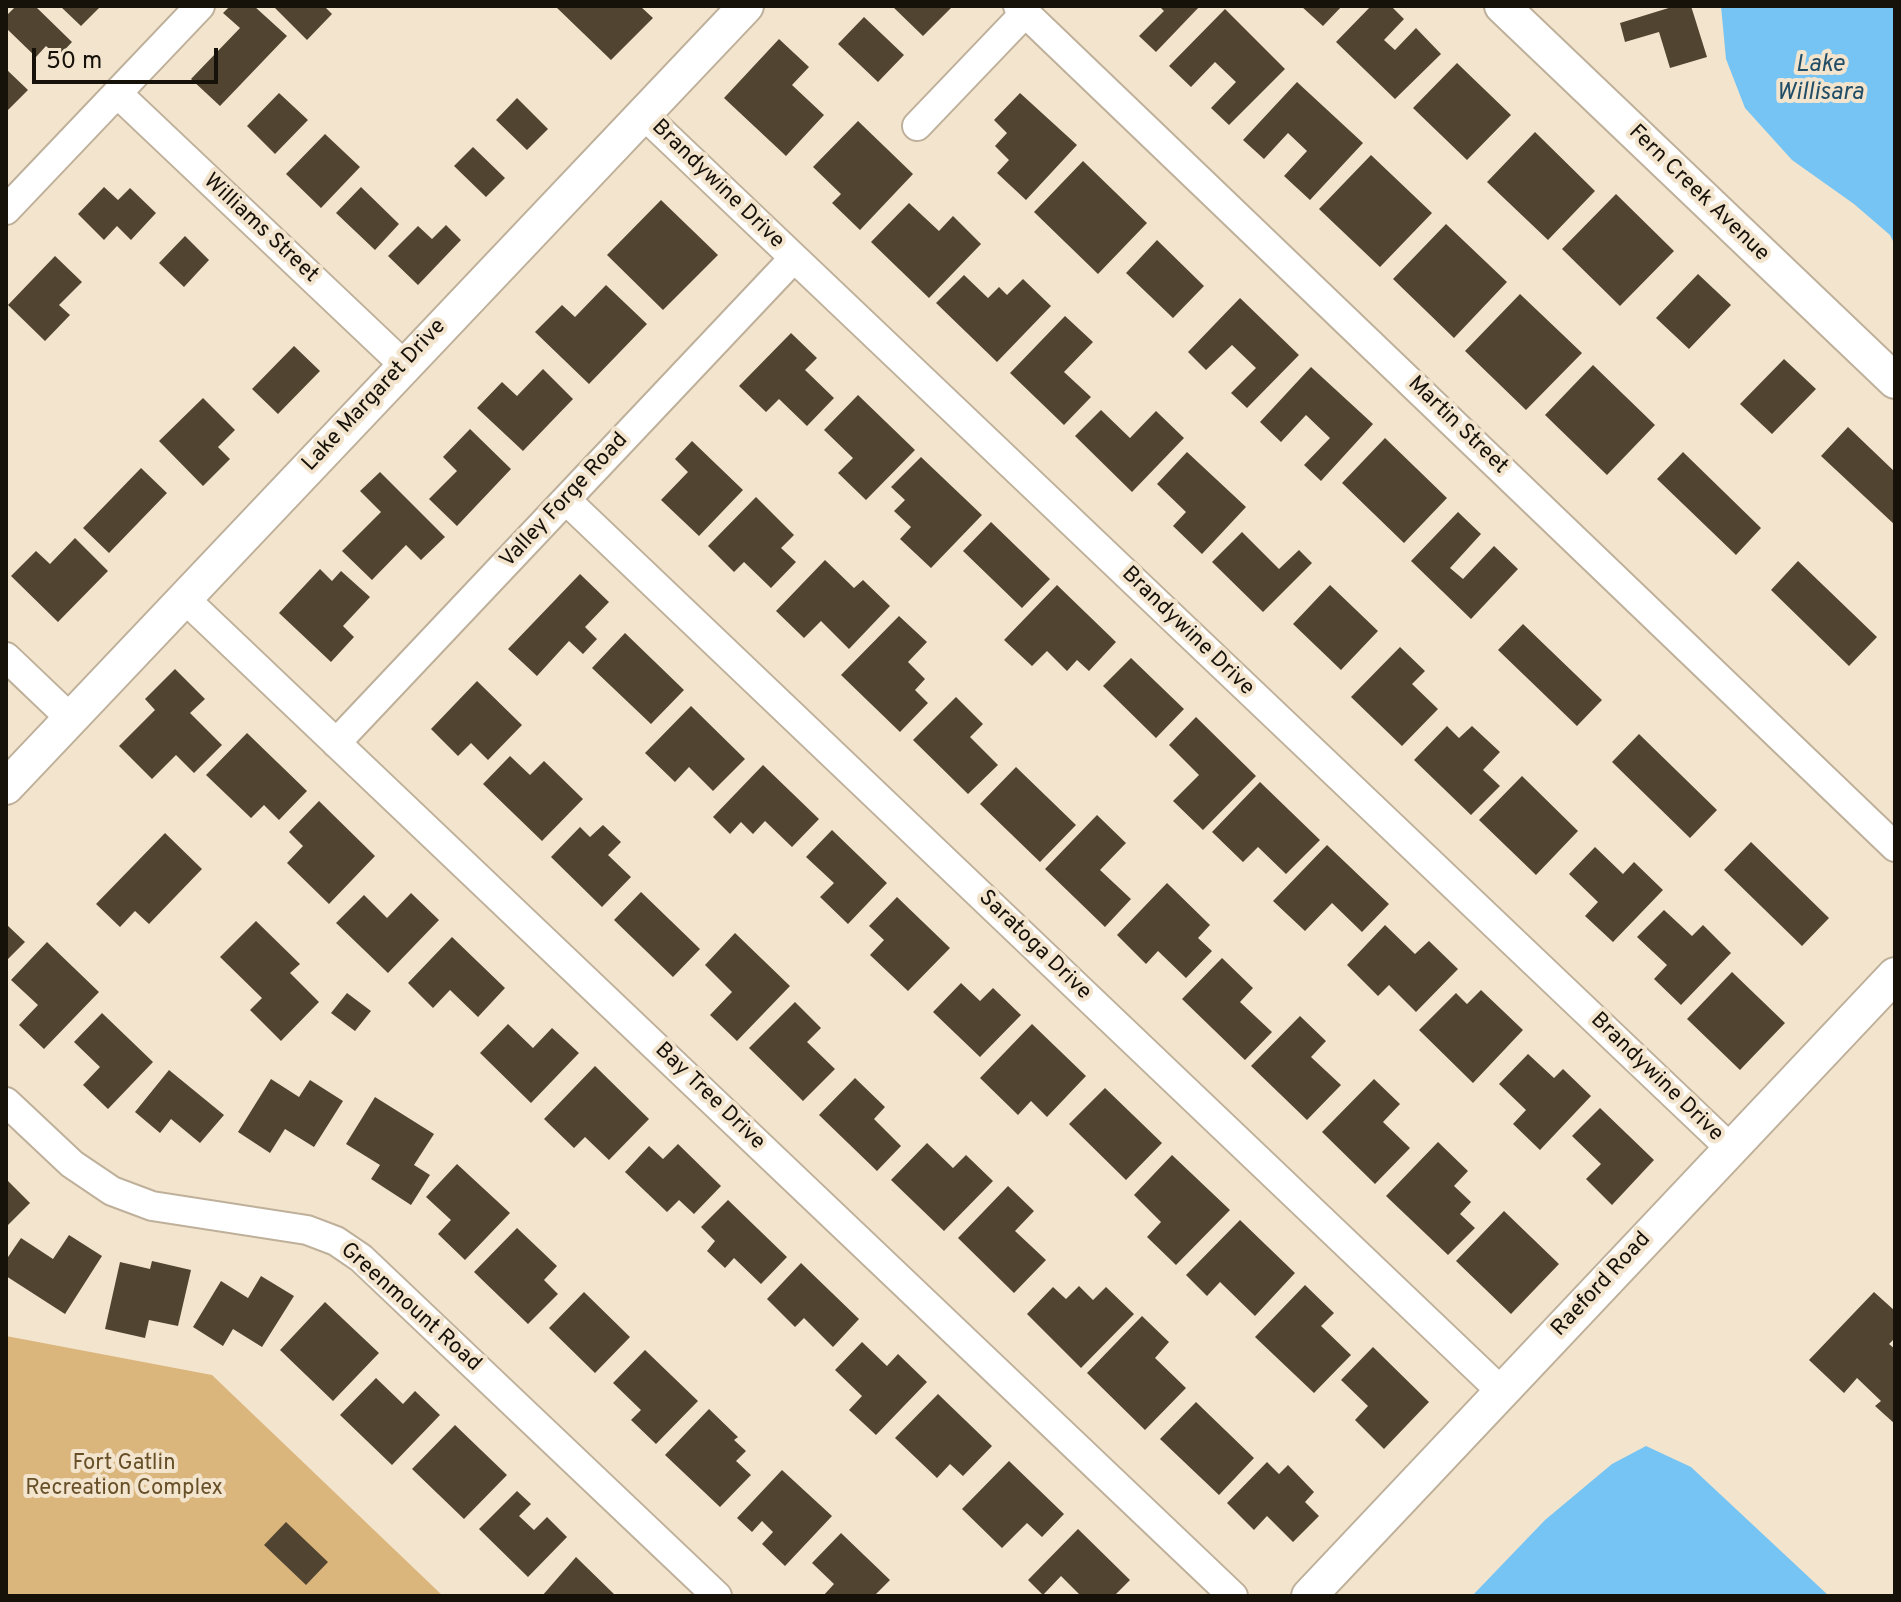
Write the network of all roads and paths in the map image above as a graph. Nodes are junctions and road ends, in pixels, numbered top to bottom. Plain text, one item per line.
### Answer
1 (200, 6) edge
2 (746, 6) edge
3 (1502, 6) edge
4 (1022, 10) edge
5 (117, 93) junction
6 (644, 115) junction
7 (917, 126) dead end
8 (6, 210) edge
9 (794, 258) junction
10 (404, 365) junction
11 (1895, 381) edge
12 (566, 500) junction
13 (185, 599) junction
14 (6, 657) edge
15 (70, 718) junction
16 (336, 743) junction
17 (6, 787) edge
18 (1895, 847) edge
19 (1895, 975) edge
20 (6, 1102) edge
21 (1730, 1148) junction
22 (1502, 1392) junction
23 (717, 1596) edge
24 (1233, 1596) edge
25 (1309, 1596) edge

1 - 5 street
2 - 6 street, Lake Margaret Drive
3 - 11 street, Fern Creek Avenue
4 - 7 street
4 - 18 street, Martin Street
5 - 8 street
5 - 10 street, Williams Street
6 - 9 street, Brandywine Drive
6 - 10 street, Lake Margaret Drive
9 - 12 street, Valley Forge Road
9 - 21 street, Brandywine Drive
10 - 13 street, Lake Margaret Drive
12 - 16 street, Valley Forge Road
12 - 22 street, Saratoga Drive
13 - 15 street, Lake Margaret Drive
13 - 16 street, Bay Tree Drive
14 - 15 street
15 - 17 street, Lake Margaret Drive
16 - 24 street, Bay Tree Drive
19 - 21 street, Raeford Road
20 - 23 street, Greenmount Road
21 - 22 street, Raeford Road
22 - 25 street, Raeford Road

